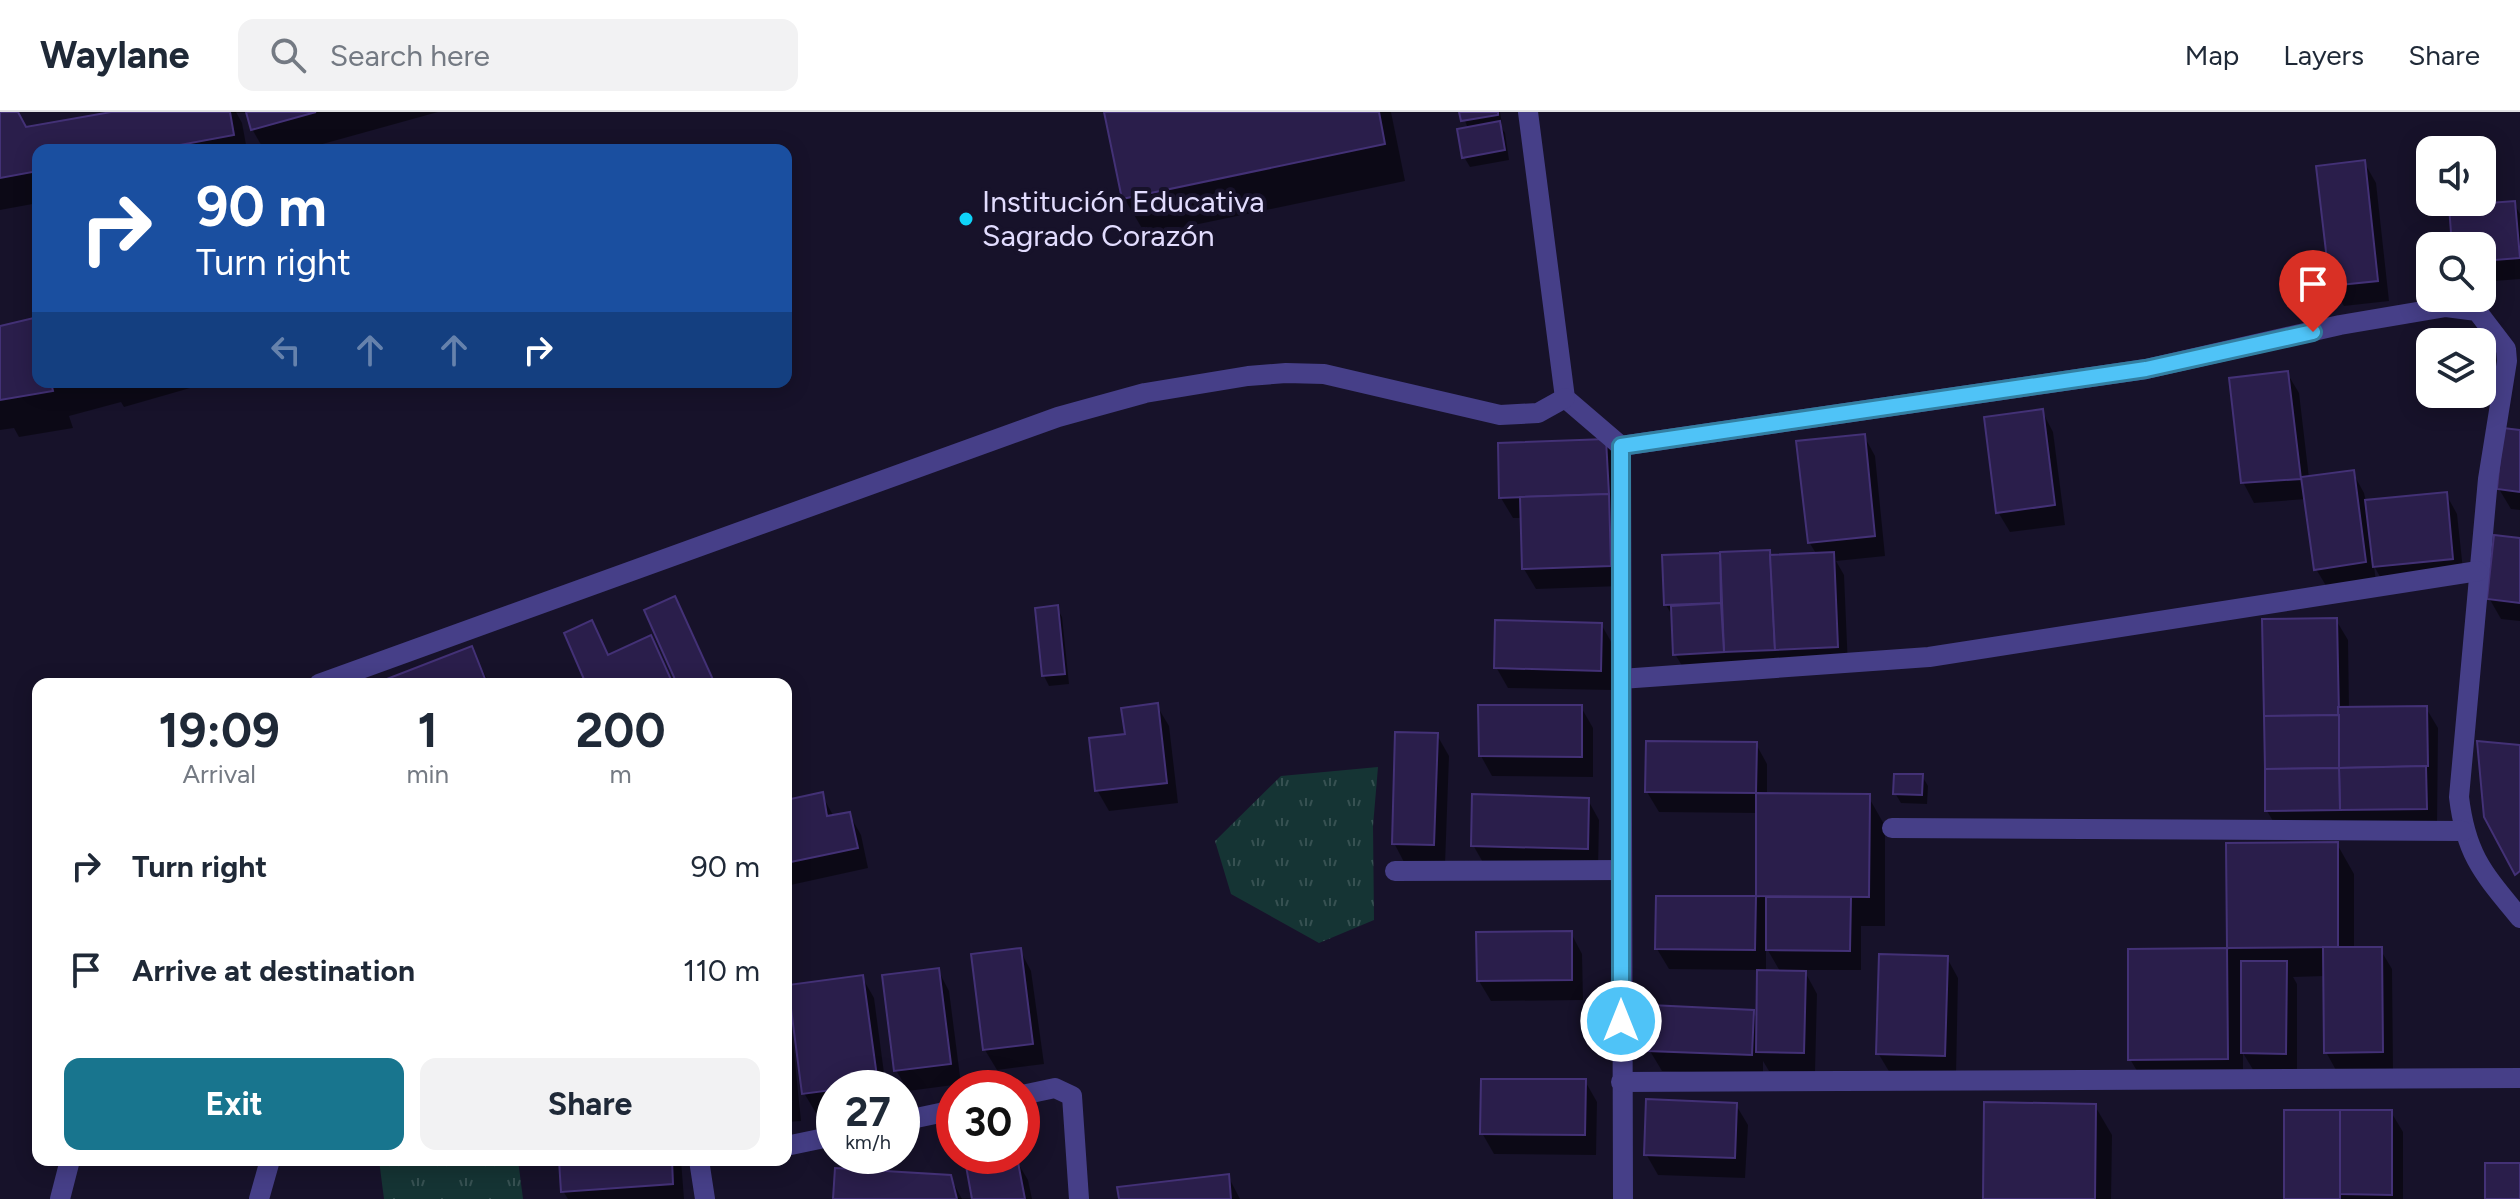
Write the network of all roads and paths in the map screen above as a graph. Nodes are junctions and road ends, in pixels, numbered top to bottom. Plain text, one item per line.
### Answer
1 (1528, 112) edge
2 (1565, 398) junction
3 (1621, 446) junction
4 (2478, 571) junction
5 (336, 678) edge
6 (1621, 679) junction
7 (1892, 828) dead end
8 (2463, 831) junction
9 (1622, 870) junction
10 (1395, 871) dead end
11 (2520, 918) edge
12 (2520, 1078) edge
13 (1621, 1082) junction
14 (1040, 1091) edge
15 (816, 1140) edge
16 (792, 1145) edge
17 (68, 1166) edge
18 (268, 1166) edge
19 (706, 1166) edge
20 (60, 1199) edge
21 (259, 1199) edge
22 (705, 1199) edge
23 (1079, 1199) edge
24 (1623, 1199) edge

1 - 2 street
2 - 3 street
2 - 5 street
3 - 4 street
3 - 6 street
4 - 6 street
4 - 8 street
6 - 9 street
7 - 8 street
8 - 11 street
9 - 10 street
9 - 13 street
12 - 13 street
13 - 24 street
14 - 23 street
15 - 16 street
17 - 20 street
18 - 21 street
19 - 22 street

